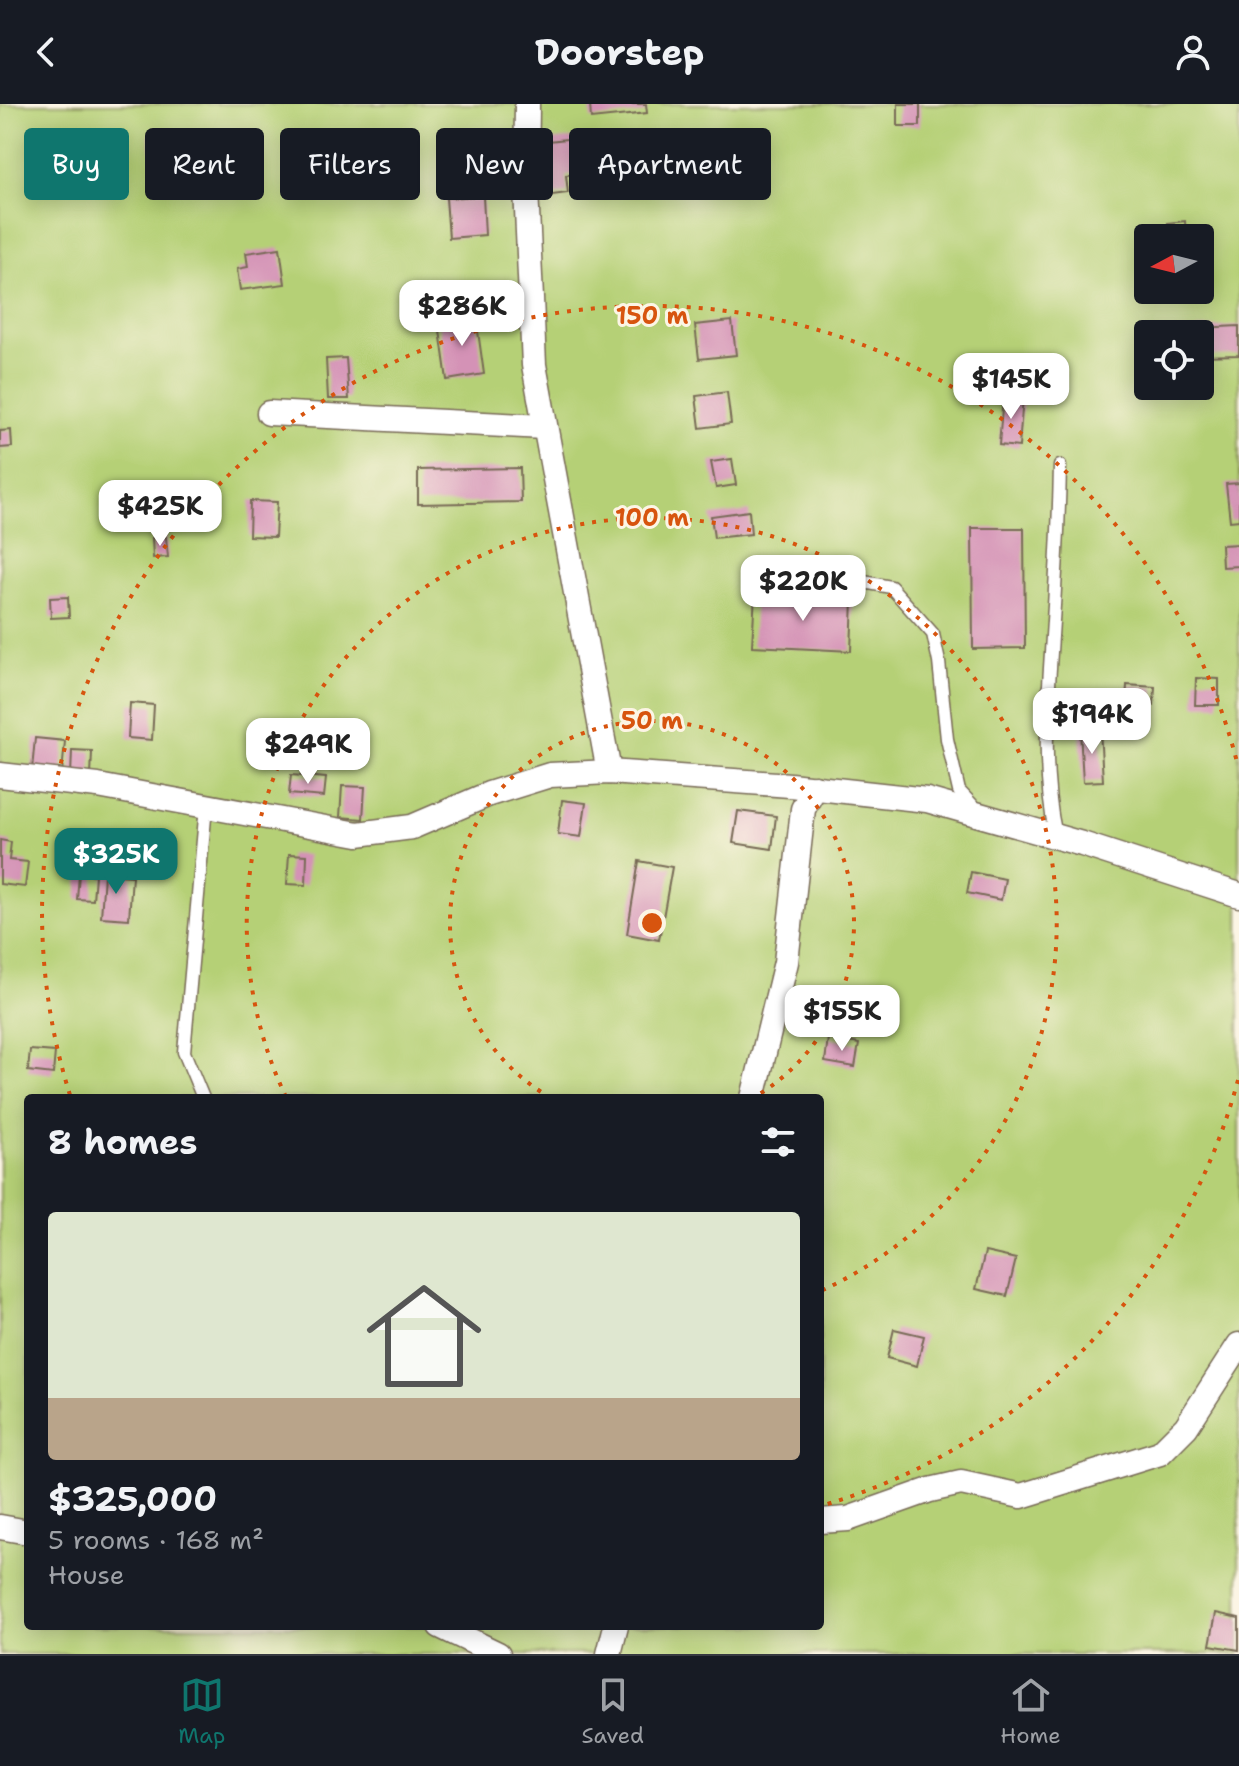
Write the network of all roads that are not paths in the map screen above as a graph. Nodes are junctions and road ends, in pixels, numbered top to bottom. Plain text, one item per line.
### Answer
1 (527, 104) edge
2 (269, 413) dead end
3 (544, 427) junction
4 (1060, 466) dead end
5 (766, 577) dead end
6 (609, 772) junction
7 (0, 775) edge
8 (815, 787) junction
9 (206, 806) junction
10 (981, 816) junction
11 (1056, 836) junction
12 (1239, 895) edge
13 (201, 1094) edge
14 (754, 1094) edge
15 (1239, 1345) edge
16 (824, 1521) edge
17 (0, 1527) edge
18 (24, 1531) edge
19 (448, 1630) edge
20 (615, 1630) edge
21 (498, 1654) edge
22 (609, 1654) edge

1 - 3 street
2 - 3 street
3 - 6 street
4 - 11 lane
5 - 10 lane
6 - 8 street
6 - 9 street
7 - 9 street
8 - 10 street
8 - 14 street
9 - 13 lane
10 - 11 street
11 - 12 street
15 - 16 street
17 - 18 street
19 - 21 street
20 - 22 street

